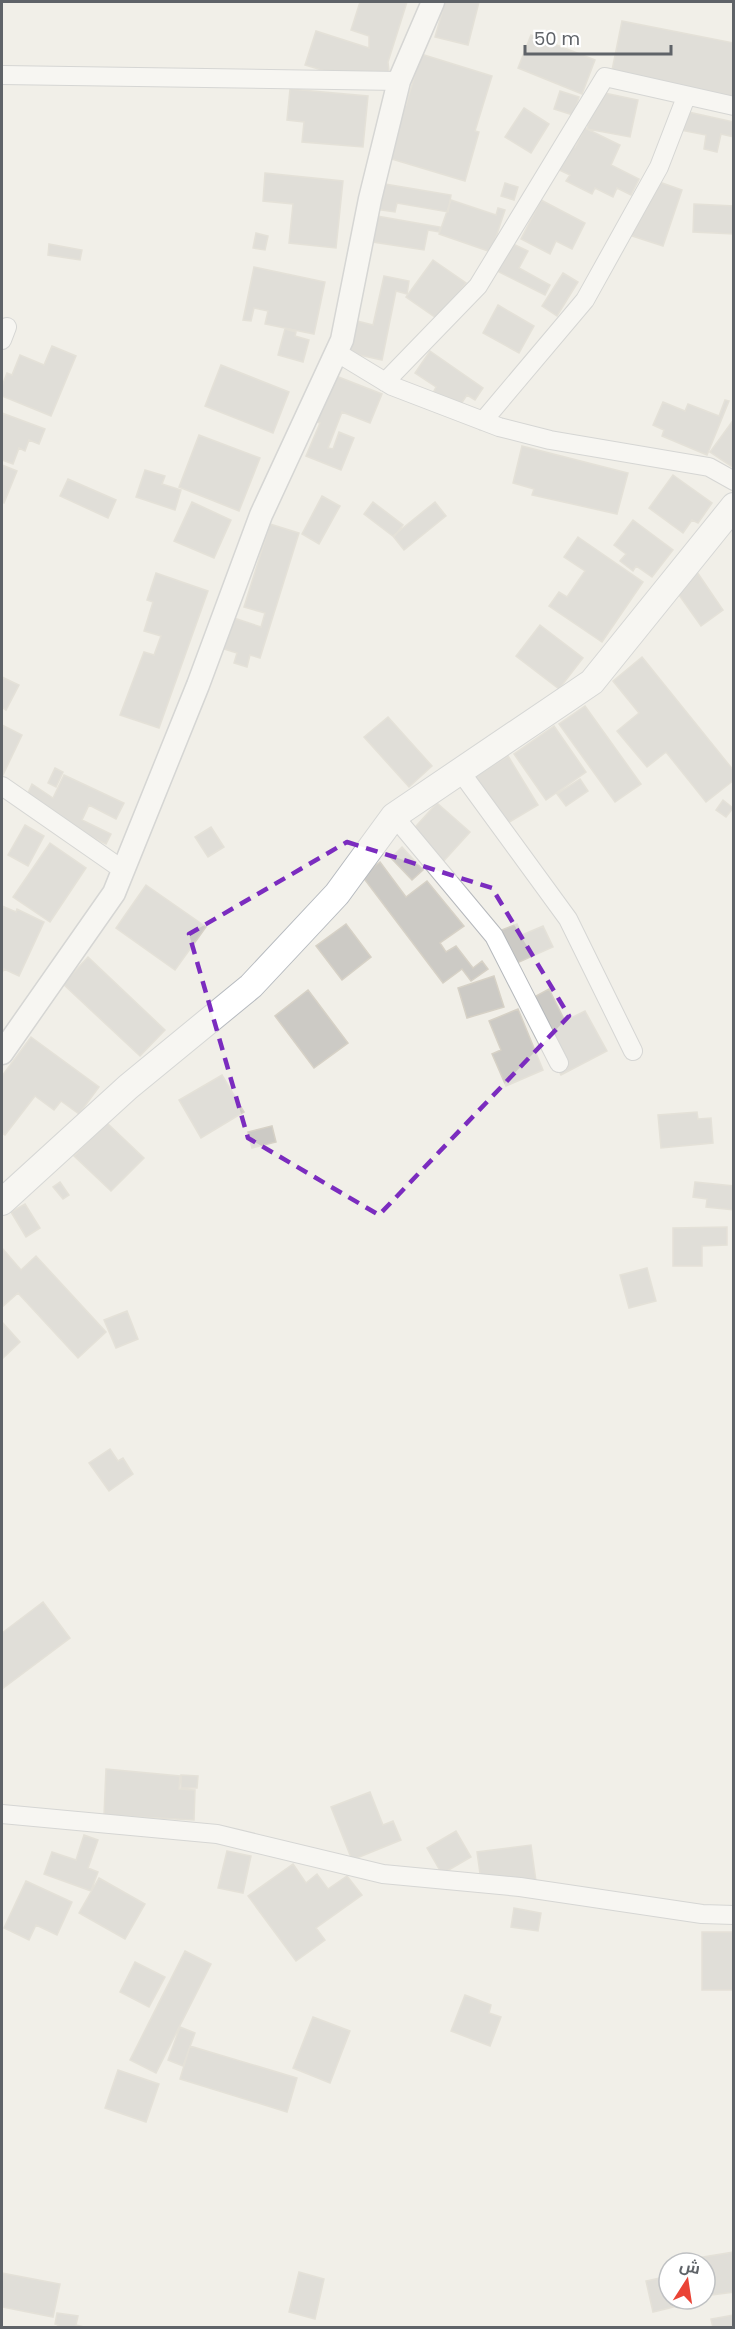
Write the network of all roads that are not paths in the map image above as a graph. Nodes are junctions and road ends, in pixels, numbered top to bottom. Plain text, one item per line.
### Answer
1 (433, 2) edge
2 (2, 75) edge
3 (399, 81) junction
4 (686, 97) junction
5 (734, 106) edge
6 (336, 352) junction
7 (385, 382) junction
8 (483, 421) junction
9 (734, 480) edge
10 (734, 506) edge
11 (460, 771) junction
12 (2, 786) edge
13 (394, 816) junction
14 (123, 870) junction
15 (633, 1051) dead end
16 (2, 1053) edge
17 (559, 1063) dead end
18 (2, 1203) edge
19 (2, 1814) edge
20 (734, 1915) edge

1 - 3 street
2 - 3 street
3 - 6 street
4 - 5 street
4 - 7 street
4 - 8 street
6 - 7 street
6 - 14 street
7 - 8 street
8 - 9 street
10 - 11 main road
11 - 13 main road
11 - 15 street
12 - 14 street
13 - 17 street
13 - 18 main road
14 - 16 street
19 - 20 street

